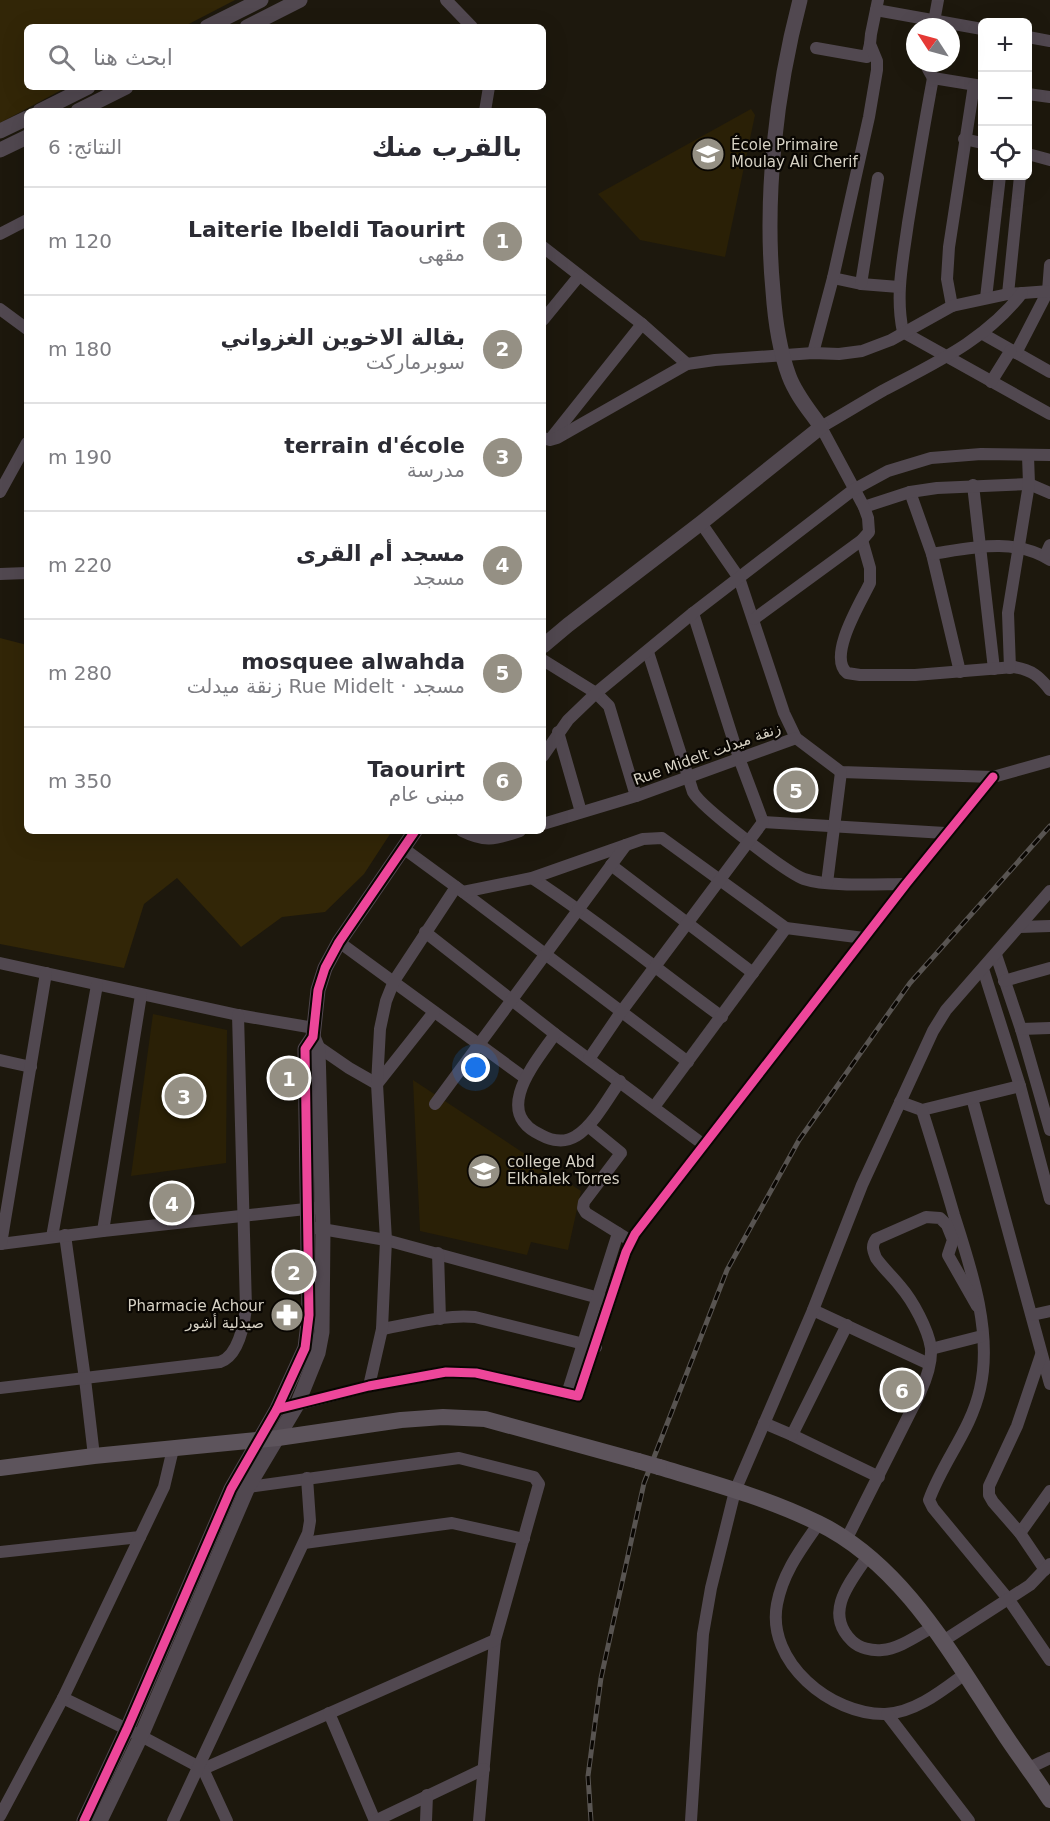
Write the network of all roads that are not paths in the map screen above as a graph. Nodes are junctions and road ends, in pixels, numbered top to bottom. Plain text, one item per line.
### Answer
1 (261, 0) edge
2 (300, 0) edge
3 (446, 0) edge
4 (800, 0) edge
5 (938, 0) edge
6 (877, 5) edge
7 (271, 7) edge
8 (916, 18) edge
9 (935, 18) edge
10 (213, 24) edge
11 (251, 24) edge
12 (469, 24) edge
13 (960, 27) edge
14 (978, 29) edge
15 (1032, 39) edge
16 (1050, 41) edge
17 (870, 44) junction
18 (816, 48) dead end
19 (930, 72) edge
20 (933, 78) junction
21 (978, 86) edge
22 (82, 90) edge
23 (120, 90) edge
24 (488, 90) edge
25 (1032, 95) edge
26 (1050, 98) edge
27 (46, 108) edge
28 (84, 108) edge
29 (486, 108) edge
30 (24, 119) edge
31 (0, 131) edge
32 (24, 138) edge
33 (964, 139) junction
34 (978, 142) edge
35 (0, 150) edge
36 (1032, 155) edge
37 (1050, 160) edge
38 (879, 178) dead end
39 (1000, 180) edge
40 (1020, 180) edge
41 (24, 222) edge
42 (0, 234) edge
43 (546, 249) edge
44 (1050, 266) edge
45 (579, 276) junction
46 (833, 278) junction
47 (861, 284) junction
48 (899, 286) junction
49 (1049, 291) edge
50 (1022, 293) junction
51 (1008, 294) junction
52 (986, 298) junction
53 (952, 306) junction
54 (0, 310) edge
55 (546, 316) edge
56 (642, 324) junction
57 (24, 327) edge
58 (903, 332) junction
59 (983, 334) junction
60 (1014, 352) junction
61 (813, 354) junction
62 (783, 356) junction
63 (950, 357) junction
64 (687, 364) junction
65 (1050, 372) edge
66 (991, 382) junction
67 (1050, 414) edge
68 (821, 427) junction
69 (546, 439) edge
70 (24, 448) edge
71 (1050, 455) edge
72 (1028, 456) junction
73 (1029, 484) junction
74 (973, 485) junction
75 (853, 490) junction
76 (0, 492) edge
77 (910, 492) junction
78 (1050, 493) edge
79 (864, 507) junction
80 (701, 522) junction
81 (862, 540) junction
82 (980, 546) junction
83 (1018, 548) junction
84 (932, 554) junction
85 (1048, 554) edge
86 (24, 573) edge
87 (0, 574) edge
88 (739, 578) junction
89 (693, 613) junction
90 (754, 620) junction
91 (546, 643) edge
92 (648, 652) junction
93 (546, 662) edge
94 (1010, 668) junction
95 (994, 669) junction
96 (960, 672) junction
97 (1050, 690) edge
98 (596, 693) junction
99 (558, 732) junction
100 (796, 738) junction
101 (546, 751) edge
102 (740, 758) junction
103 (1050, 761) edge
104 (840, 772) junction
105 (689, 776) junction
106 (993, 777) junction
107 (636, 796) junction
108 (581, 812) junction
109 (764, 822) junction
110 (546, 823) edge
111 (833, 826) junction
112 (945, 833) junction
113 (413, 834) edge
114 (470, 834) edge
115 (494, 835) edge
116 (749, 842) junction
117 (626, 845) junction
118 (403, 848) junction
119 (611, 865) junction
120 (532, 878) junction
121 (721, 880) junction
122 (827, 883) junction
123 (906, 884) junction
124 (460, 889) junction
125 (1050, 891) edge
126 (578, 909) junction
127 (687, 924) junction
128 (1050, 926) edge
129 (786, 927) junction
130 (1020, 927) junction
131 (425, 933) junction
132 (864, 938) junction
133 (339, 942) junction
134 (545, 955) junction
135 (996, 955) junction
136 (0, 963) edge
137 (654, 968) junction
138 (1050, 968) edge
139 (983, 969) junction
140 (46, 973) junction
141 (753, 973) junction
142 (394, 981) junction
143 (1005, 981) junction
144 (97, 985) junction
145 (141, 994) junction
146 (513, 1000) junction
147 (434, 1012) junction
148 (621, 1012) junction
149 (238, 1015) junction
150 (722, 1017) junction
151 (1050, 1028) edge
152 (1021, 1029) junction
153 (555, 1034) junction
154 (312, 1041) junction
155 (479, 1044) junction
156 (589, 1059) junction
157 (0, 1060) edge
158 (688, 1062) junction
159 (31, 1067) junction
160 (525, 1078) junction
161 (620, 1082) junction
162 (377, 1084) junction
163 (1036, 1085) junction
164 (1050, 1085) edge
165 (1020, 1086) junction
166 (972, 1098) junction
167 (900, 1102) junction
168 (435, 1104) dead end
169 (654, 1107) junction
170 (922, 1110) junction
171 (588, 1126) junction
172 (1050, 1130) edge
173 (704, 1145) junction
174 (0, 1162) edge
175 (14, 1164) junction
176 (1050, 1199) edge
177 (315, 1208) junction
178 (243, 1215) junction
179 (316, 1228) junction
180 (103, 1231) junction
181 (618, 1233) junction
182 (65, 1235) junction
183 (52, 1237) junction
184 (386, 1240) junction
185 (631, 1241) junction
186 (1, 1244) edge
187 (438, 1253) junction
188 (596, 1297) junction
189 (610, 1300) junction
190 (813, 1310) junction
191 (979, 1310) junction
192 (1050, 1311) edge
193 (1032, 1315) junction
194 (440, 1319) junction
195 (847, 1325) junction
196 (382, 1329) junction
197 (982, 1336) junction
198 (582, 1344) junction
199 (596, 1347) junction
200 (931, 1349) junction
201 (1042, 1354) junction
202 (929, 1364) junction
203 (85, 1379) junction
204 (1050, 1384) edge
205 (369, 1386) junction
206 (0, 1388) edge
207 (567, 1394) junction
208 (297, 1405) junction
209 (277, 1409) junction
210 (764, 1423) junction
211 (792, 1435) junction
212 (278, 1438) junction
213 (259, 1439) junction
214 (173, 1449) junction
215 (94, 1456) junction
216 (0, 1468) edge
217 (879, 1477) junction
218 (307, 1478) junction
219 (248, 1487) junction
220 (231, 1489) junction
221 (735, 1491) junction
222 (1050, 1491) edge
223 (819, 1523) junction
224 (1020, 1533) junction
225 (140, 1537) junction
226 (524, 1539) junction
227 (846, 1540) junction
228 (304, 1543) junction
229 (0, 1552) edge
230 (868, 1556) junction
231 (1048, 1567) edge
232 (1009, 1600) junction
233 (933, 1627) junction
234 (495, 1640) junction
235 (943, 1641) junction
236 (1050, 1660) edge
237 (966, 1673) junction
238 (63, 1698) junction
239 (329, 1713) junction
240 (887, 1714) junction
241 (134, 1732) junction
242 (1050, 1758) edge
243 (200, 1768) junction
244 (1029, 1768) junction
245 (484, 1769) junction
246 (427, 1796) junction
247 (1050, 1800) edge
248 (0, 1816) edge
249 (84, 1821) edge
250 (100, 1821) edge
251 (173, 1821) edge
252 (227, 1821) edge
253 (375, 1821) edge
254 (426, 1821) edge
255 (479, 1821) edge
256 (691, 1821) edge
257 (969, 1821) edge

1 - 10 street
2 - 7 street
3 - 12 street
4 - 62 street
5 - 9 street
6 - 8 street
6 - 17 street
7 - 11 street
13 - 14 street
15 - 16 street
17 - 18 street
17 - 46 street
19 - 20 street
20 - 21 street
20 - 48 street
21 - 33 street
22 - 27 street
23 - 28 street
24 - 29 street
25 - 26 street
30 - 31 street
32 - 35 street
33 - 34 street
33 - 53 street
36 - 37 street
38 - 47 street
39 - 52 street
40 - 51 street
41 - 42 street
43 - 45 street
44 - 49 street
45 - 55 street
45 - 56 street
46 - 47 street
46 - 61 street
47 - 48 street
48 - 58 street
49 - 50 street
49 - 60 street
50 - 51 street
50 - 59 street
51 - 52 street
52 - 53 street
53 - 58 street
54 - 57 street
56 - 64 street
56 - 69 street
58 - 61 street
58 - 63 street
59 - 60 street
59 - 63 street
60 - 65 street
60 - 66 street
61 - 62 street
62 - 64 street
62 - 68 street
63 - 66 street
63 - 68 street
64 - 69 street
66 - 67 street
68 - 75 street
68 - 80 street
70 - 76 street
71 - 72 street
72 - 73 street
72 - 75 street
73 - 74 street
73 - 78 street
73 - 83 street
74 - 77 street
74 - 82 street
75 - 79 street
75 - 88 street
77 - 79 street
77 - 84 street
79 - 81 street
80 - 88 street
80 - 91 street
81 - 90 street
81 - 96 street
82 - 83 street
82 - 84 street
82 - 95 street
83 - 85 street
83 - 94 street
84 - 96 street
86 - 87 street
88 - 89 street
88 - 90 street
89 - 92 street
89 - 102 street
90 - 100 street
92 - 98 street
92 - 105 street
93 - 98 street
94 - 95 street
94 - 97 street
95 - 96 street
98 - 99 street
98 - 107 street
99 - 101 street
99 - 108 street
100 - 102 street, Rue Midelt زنقة ميدلت
100 - 104 street, Rue Midelt زنقة ميدلت
102 - 105 street, Rue Midelt زنقة ميدلت
102 - 109 street
103 - 106 street
104 - 106 street
104 - 111 street
105 - 107 street, Rue Midelt زنقة ميدلت
105 - 116 street
106 - 112 street
107 - 108 street, Rue Midelt زنقة ميدلت
108 - 110 street, Rue Midelt زنقة ميدلت
109 - 111 street
109 - 116 street
111 - 112 street
111 - 122 street
112 - 123 street
113 - 118 street
114 - 115 street
116 - 121 street
116 - 122 street
117 - 119 street
117 - 120 street
117 - 121 street
118 - 124 street
118 - 133 street
119 - 126 street
119 - 127 street
120 - 124 street
120 - 126 street
121 - 127 street
121 - 129 street
122 - 123 street
123 - 132 street
124 - 131 street
124 - 134 street
125 - 130 street
126 - 134 street
126 - 137 street
127 - 137 street
127 - 141 street
128 - 130 street
129 - 132 street
129 - 141 street
130 - 135 street
131 - 142 street
131 - 146 street
132 - 173 street
133 - 142 street
133 - 154 street
134 - 146 street
134 - 148 street
135 - 139 street
135 - 143 street
136 - 140 street
137 - 148 street
137 - 150 street
138 - 143 street
139 - 165 street
139 - 167 street
140 - 144 street
140 - 159 street
141 - 150 street
142 - 147 street
142 - 162 street
143 - 152 street
144 - 145 street
144 - 183 street
145 - 149 street
145 - 180 street
146 - 153 street
146 - 155 street
147 - 155 street
147 - 162 street
148 - 156 street
148 - 158 street
149 - 154 street
149 - 178 street
150 - 158 street
151 - 152 street
152 - 163 street
153 - 156 street
153 - 160 street
154 - 162 street
154 - 177 street
155 - 160 street
155 - 168 street
156 - 161 street
157 - 159 street
158 - 169 street
159 - 175 street
160 - 171 street
161 - 169 street
161 - 171 street
162 - 184 street
163 - 164 street
163 - 172 street
165 - 166 street
165 - 176 street
166 - 170 street
166 - 193 street
167 - 170 street
167 - 190 street
169 - 173 street
170 - 191 street
171 - 181 street
173 - 185 street
174 - 175 street
175 - 186 street
177 - 178 street
177 - 179 street
178 - 180 street
178 - 203 street
179 - 184 street
179 - 208 street
179 - 209 street
180 - 182 street
181 - 185 street
181 - 188 street
182 - 183 street
182 - 203 street
183 - 186 street
184 - 187 street
184 - 196 street
185 - 189 street
187 - 188 street
187 - 194 street
188 - 189 street
188 - 198 street
189 - 199 street
190 - 195 street
190 - 210 street
191 - 197 street
191 - 200 street
192 - 193 street
193 - 201 street
194 - 196 street
194 - 198 street
195 - 202 street
195 - 211 street
196 - 205 street
197 - 200 street
197 - 232 street
198 - 199 street
198 - 207 street
199 - 207 street
200 - 202 street
201 - 204 street
201 - 224 street
202 - 217 street
203 - 206 street
203 - 215 street
205 - 207 street
205 - 208 street
208 - 209 street
208 - 212 street
209 - 213 street
210 - 211 street
210 - 221 street
211 - 217 street
212 - 213 main road
212 - 219 street
212 - 221 main road, bridge
213 - 214 main road
213 - 220 street
214 - 215 main road
214 - 225 street
215 - 216 main road
217 - 227 street
218 - 219 street
218 - 226 street
218 - 228 street
219 - 220 street
219 - 241 street
220 - 241 street
221 - 223 main road
221 - 256 street
222 - 224 street
223 - 227 main road
223 - 240 street
224 - 231 street
225 - 229 street
225 - 238 street
226 - 228 street
226 - 234 street
227 - 230 main road
228 - 243 street
230 - 233 main road
230 - 233 street
231 - 232 street
232 - 235 street
232 - 236 street
233 - 235 main road
234 - 239 street
234 - 245 street
235 - 237 main road
237 - 240 street
237 - 244 main road
238 - 241 street
238 - 248 street
239 - 243 street
239 - 253 street
240 - 257 street
241 - 243 street
241 - 249 street
241 - 250 street
242 - 244 street
243 - 251 street
243 - 252 street
244 - 247 main road
245 - 246 street
245 - 255 street
246 - 253 street
246 - 254 street

